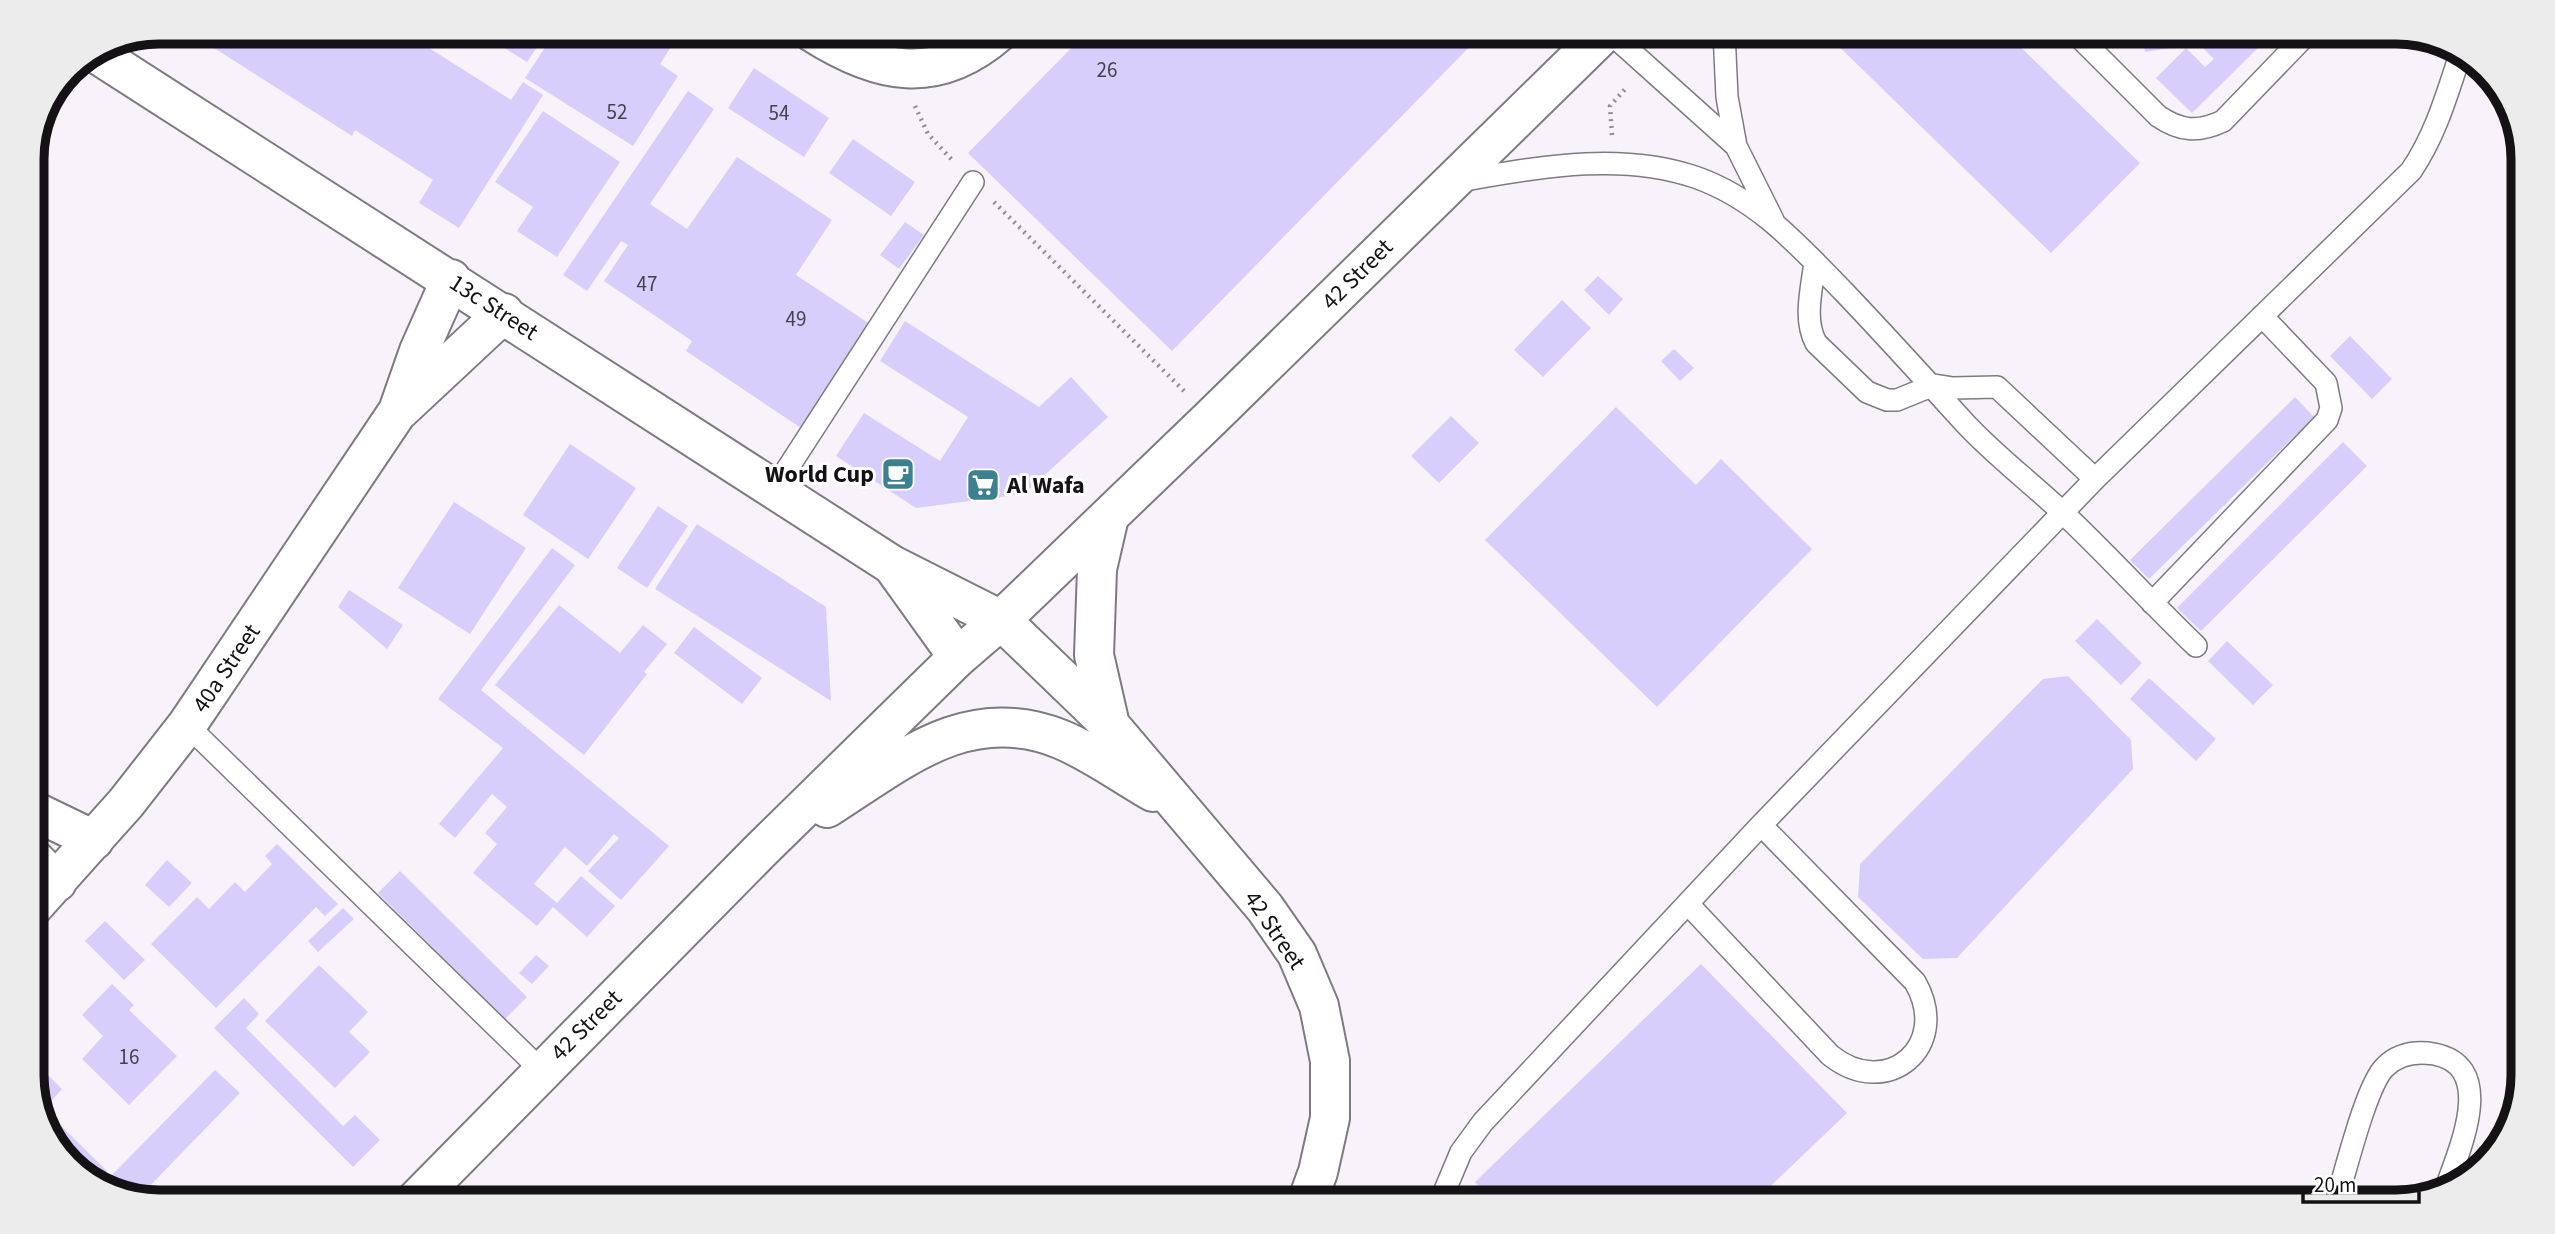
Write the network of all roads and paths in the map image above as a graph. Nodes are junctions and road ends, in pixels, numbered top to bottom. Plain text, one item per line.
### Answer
1 (832, 44) edge
2 (984, 44) edge
3 (1594, 44) edge
4 (1621, 44) edge
5 (1725, 44) edge
6 (2086, 44) edge
7 (2297, 44) edge
8 (104, 58) edge
9 (2458, 62) edge
10 (908, 69) junction
11 (1736, 146) junction
12 (974, 182) junction
13 (1450, 182) junction
14 (1773, 220) junction
15 (1815, 262) junction
16 (451, 279) junction
17 (504, 313) junction
18 (2262, 316) junction
19 (1934, 385) junction
20 (398, 411) junction
21 (1212, 418) junction
22 (2095, 479) junction
23 (775, 488) junction
24 (2063, 513) junction
25 (1109, 517) junction
26 (892, 565) junction
27 (2152, 603) junction
28 (1002, 620) junction
29 (2196, 646) dead end
30 (958, 657) junction
31 (187, 725) junction
32 (1110, 725) junction
33 (1174, 803) junction
34 (44, 816) edge
35 (1761, 825) junction
36 (94, 840) junction
37 (761, 849) junction
38 (44, 879) edge
39 (1688, 904) junction
40 (541, 1070) junction
41 (2450, 1176) edge
42 (426, 1190) edge
43 (1311, 1190) edge
44 (1450, 1190) edge
45 (2340, 1190) edge

1 - 10 street
2 - 10 street
3 - 13 street, 42 Street
4 - 11 lane
5 - 11 lane
6 - 7 lane
8 - 16 street, 13c Street
9 - 18 lane
10 - 12 path
11 - 14 lane
12 - 21 path
12 - 23 lane
13 - 14 lane
13 - 21 street, 42 Street
14 - 15 lane
15 - 19 lane
15 - 19 lane
16 - 17 street, 13c Street
16 - 20 street, 40a Street
17 - 20 street, 40a Street
17 - 23 street, 13c Street
18 - 22 lane
18 - 27 lane
19 - 22 lane
19 - 24 lane
20 - 31 street, 40a Street
21 - 25 street, 42 Street
22 - 24 lane
23 - 26 street, 13c Street
24 - 27 lane
24 - 35 lane
25 - 28 street, 42 Street
25 - 32 street, 42 Street
26 - 28 street, 13c Street
26 - 30 street, 13c Street
27 - 29 lane
28 - 30 street, 42 Street
28 - 32 street, 42 Street
30 - 37 street, 42 Street
31 - 36 street, 40a Street
31 - 40 lane
32 - 33 street, 42 Street
33 - 37 street, 42 Street
33 - 43 street, 42 Street
34 - 36 street
35 - 39 lane
35 - 39 lane
36 - 38 street, 40a Street
37 - 40 street, 42 Street
39 - 44 lane
40 - 42 street, 42 Street
41 - 45 lane

